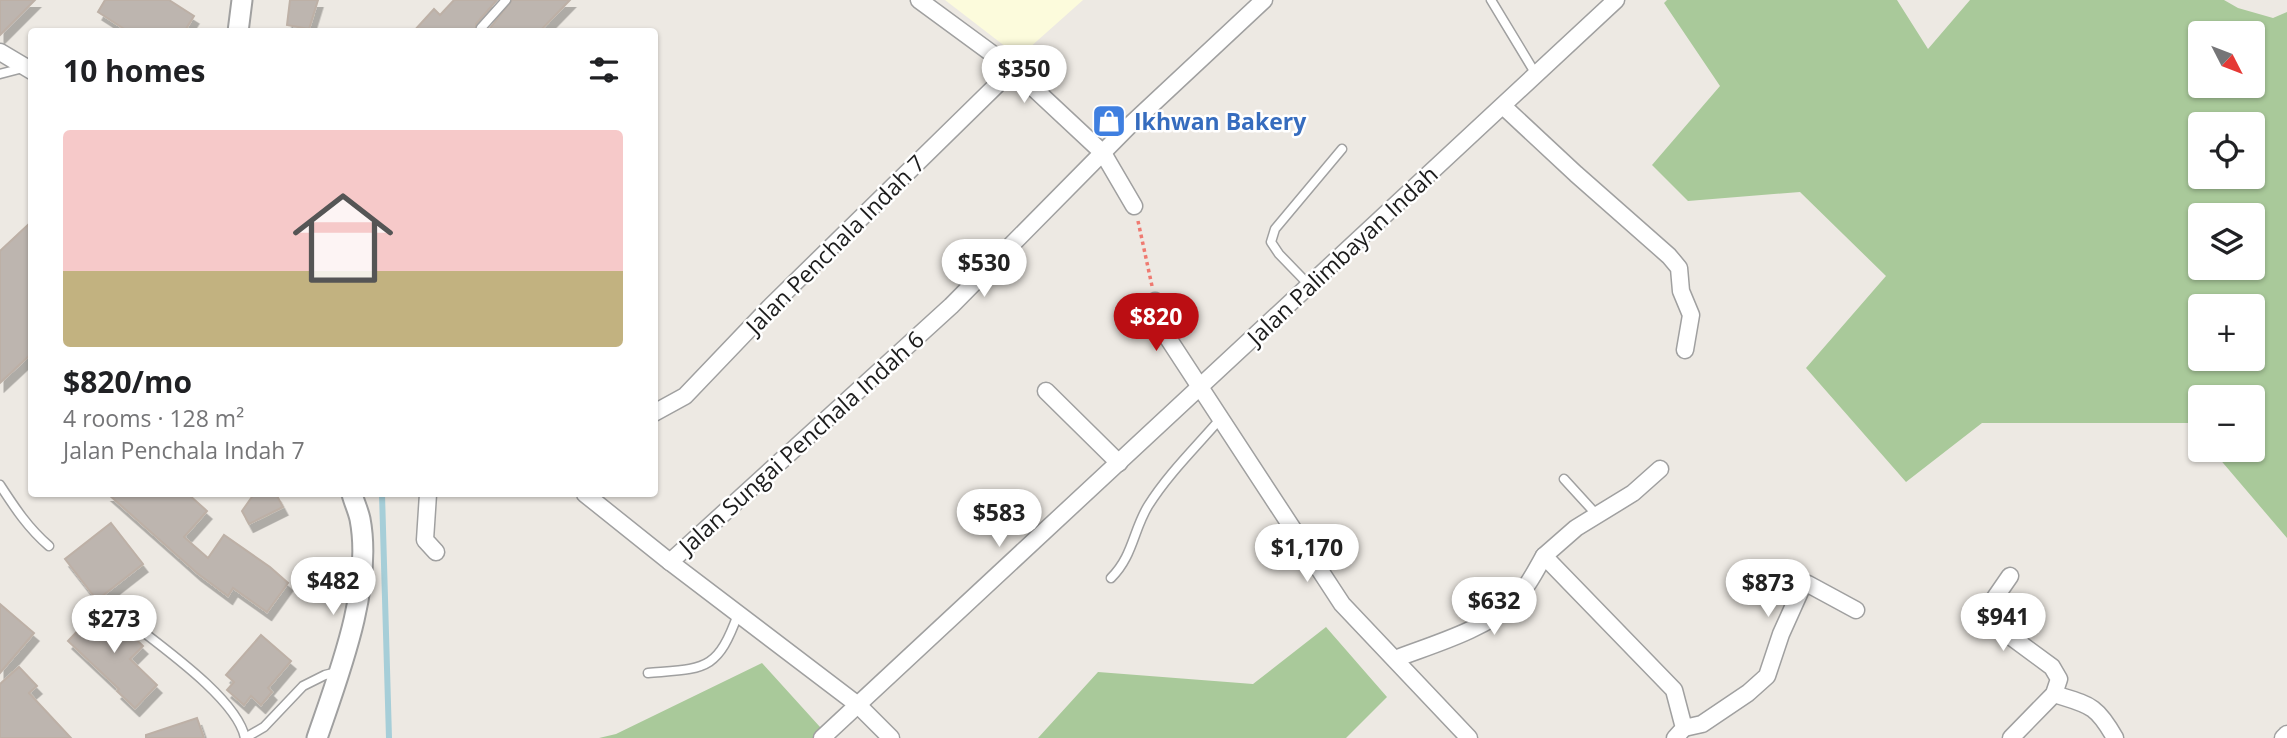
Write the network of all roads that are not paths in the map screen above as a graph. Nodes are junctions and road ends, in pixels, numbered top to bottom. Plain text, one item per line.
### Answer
1 (242, 0) edge
2 (506, 0) edge
3 (919, 0) edge
4 (1264, 0) edge
5 (1490, 0) edge
6 (1616, 0) edge
7 (238, 28) edge
8 (481, 28) dead end
9 (0, 52) edge
10 (28, 68) edge
11 (28, 69) edge
12 (1013, 69) junction
13 (0, 74) edge
14 (1536, 76) junction
15 (1503, 106) junction
16 (1342, 149) dead end
17 (1103, 153) junction
18 (1134, 206) road end
19 (1309, 285) junction
20 (1155, 301) road end
21 (1685, 351) dead end
22 (1200, 386) junction
23 (1046, 391) dead end
24 (658, 411) edge
25 (1221, 418) junction
26 (1119, 463) junction
27 (1660, 469) dead end
28 (1564, 480) dead end
29 (0, 485) edge
30 (353, 497) edge
31 (428, 497) edge
32 (589, 497) edge
33 (1603, 511) junction
34 (49, 546) dead end
35 (436, 552) dead end
36 (1544, 556) junction
37 (670, 562) junction
38 (2010, 576) dead end
39 (1111, 578) dead end
40 (1856, 610) dead end
41 (120, 614) dead end
42 (738, 614) junction
43 (1395, 659) junction
44 (340, 671) junction
45 (648, 673) dead end
46 (2054, 694) junction
47 (858, 705) junction
48 (1679, 733) edge
49 (2287, 734) edge
50 (245, 738) edge
51 (317, 738) edge
52 (822, 738) edge
53 (891, 738) edge
54 (1469, 738) edge
55 (2011, 738) edge
56 (2115, 738) edge
57 (2283, 738) edge

1 - 7 street
2 - 8 lane
3 - 12 street
4 - 17 street, Jalan Sungai Penchala Indah 6
5 - 14 lane
6 - 14 street, Jalan Palimbayan Indah
9 - 10 street
11 - 13 lane
12 - 17 street
12 - 24 street, Jalan Penchala Indah 7
14 - 15 street, Jalan Palimbayan Indah
15 - 19 street, Jalan Palimbayan Indah
15 - 21 street
16 - 19 lane
17 - 18 street
17 - 37 street, Jalan Sungai Penchala Indah 6
19 - 22 street, Jalan Palimbayan Indah
20 - 22 street
22 - 25 street
22 - 26 street, Jalan Palimbayan Indah
23 - 26 street
25 - 39 lane
25 - 43 street
26 - 47 street, Jalan Palimbayan Indah
27 - 33 street
28 - 33 lane
29 - 34 lane
30 - 44 street
31 - 35 street
32 - 37 street
33 - 36 street
36 - 43 street
36 - 48 street
37 - 42 street
38 - 46 street
40 - 48 street
41 - 50 lane
42 - 45 lane
42 - 47 street
43 - 54 street
44 - 50 lane
44 - 51 street
46 - 55 street
46 - 56 street
47 - 52 street, Jalan Palimbayan Indah
47 - 53 street
49 - 57 street

